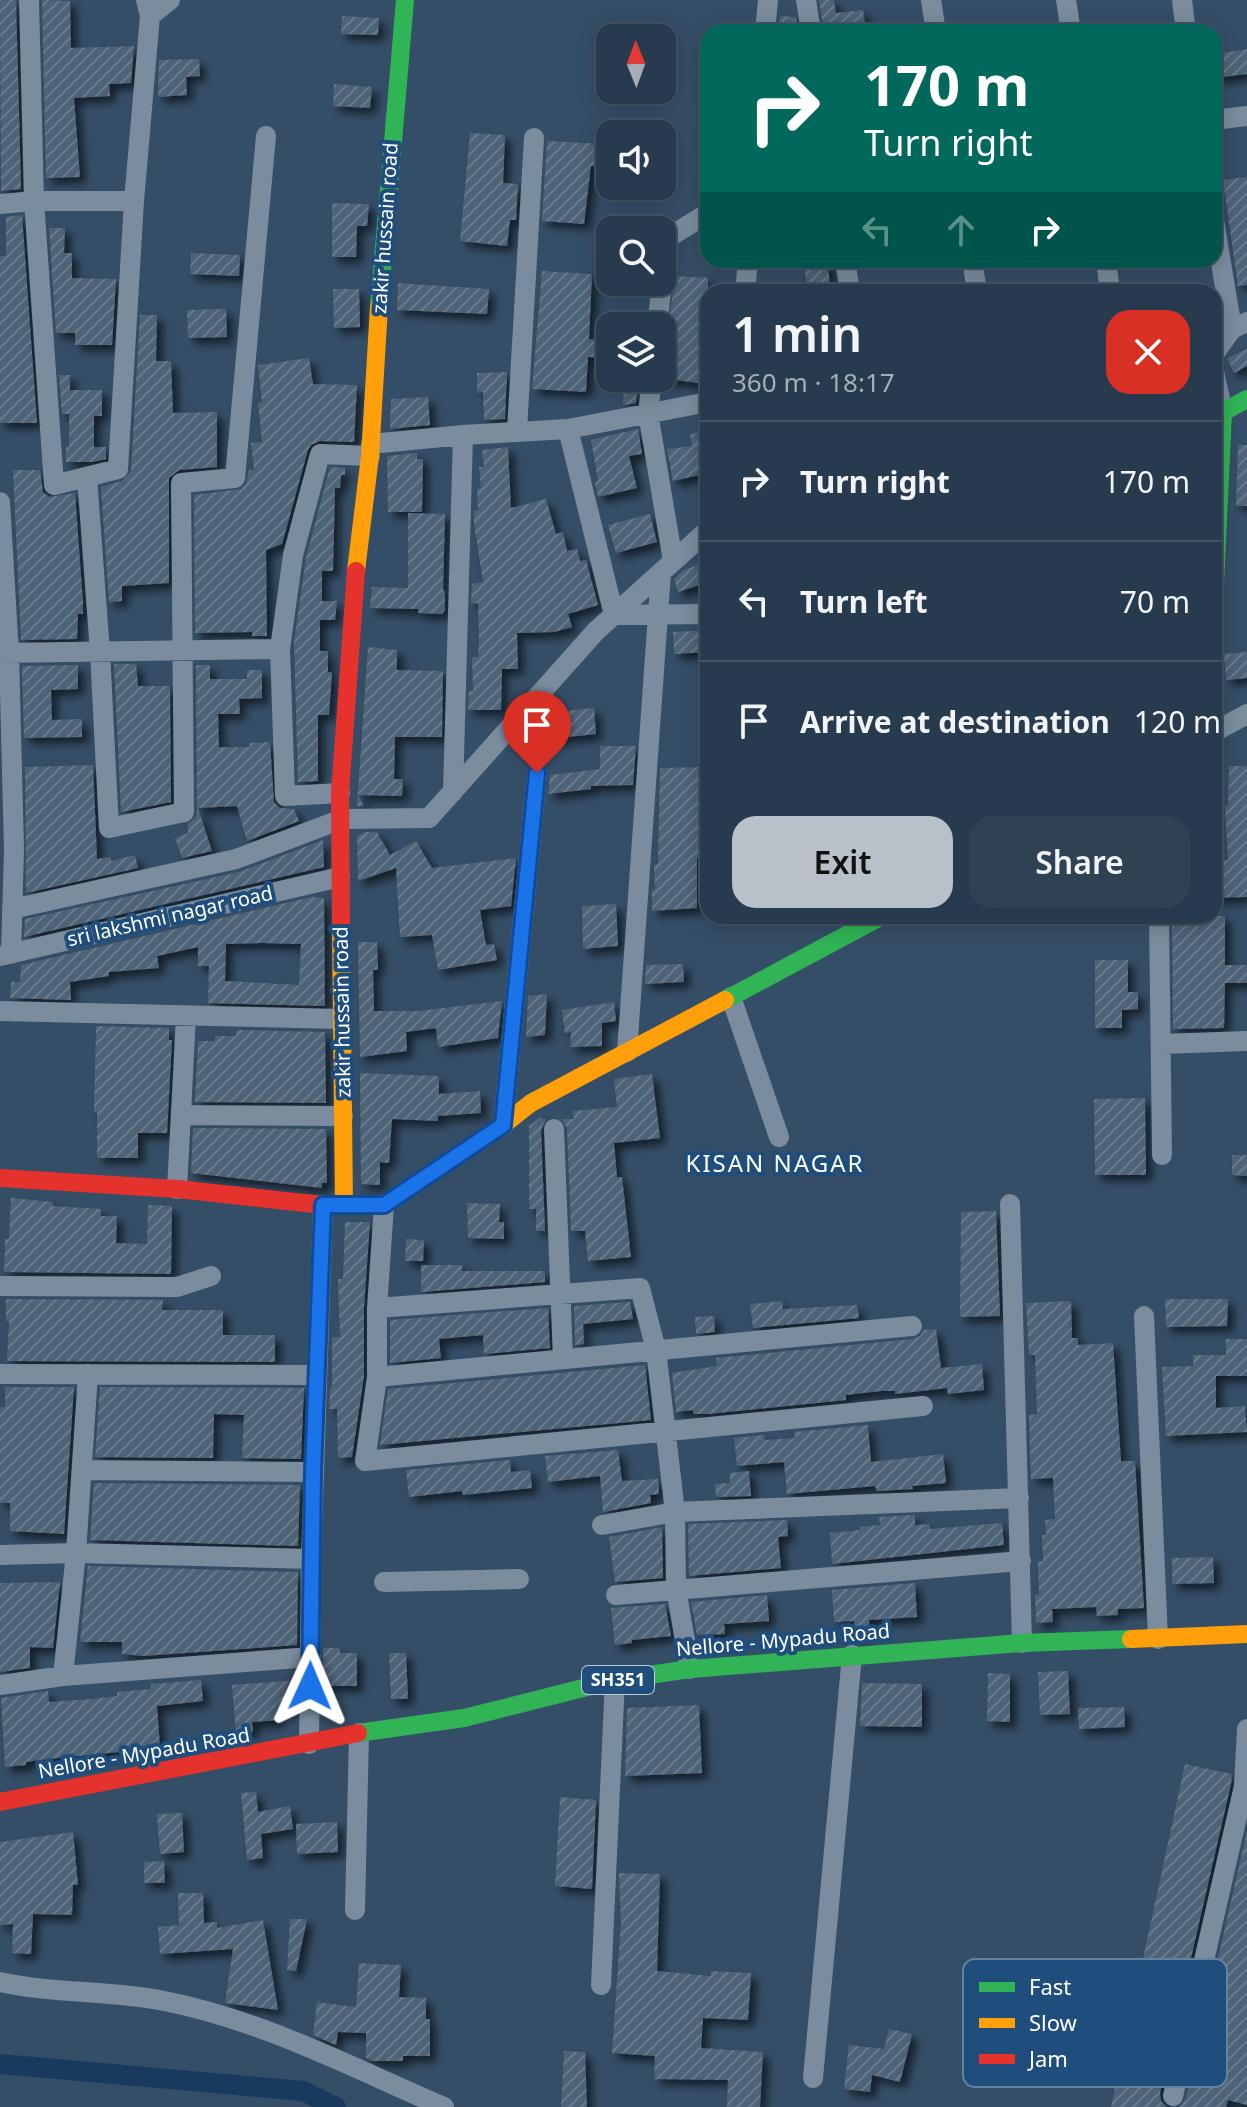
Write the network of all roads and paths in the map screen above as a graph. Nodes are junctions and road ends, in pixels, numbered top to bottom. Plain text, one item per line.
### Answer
1 (29, 0) edge
2 (170, 0) edge
3 (405, 0) edge
4 (768, 0) edge
5 (806, 0) edge
6 (931, 0) edge
7 (1066, 0) edge
8 (1182, 0) edge
9 (148, 8) edge
10 (766, 24) edge
11 (810, 24) edge
12 (935, 24) edge
13 (1070, 24) edge
14 (1185, 24) edge
15 (1247, 116) edge
16 (1222, 119) edge
17 (266, 136) dead end
18 (534, 138) dead end
19 (34, 201) junction
20 (134, 201) junction
21 (0, 204) edge
22 (700, 218) edge
23 (676, 233) edge
24 (1222, 253) edge
25 (1240, 325) edge
26 (1222, 345) edge
27 (650, 392) edge
28 (1247, 399) edge
29 (700, 403) edge
30 (1222, 408) edge
31 (1223, 412) junction
32 (648, 413) junction
33 (568, 429) junction
34 (517, 430) junction
35 (1222, 434) edge
36 (463, 435) junction
37 (370, 450) junction
38 (87, 477) junction
39 (0, 502) edge
40 (700, 537) edge
41 (667, 567) junction
42 (658, 613) junction
43 (700, 614) edge
44 (614, 615) junction
45 (181, 649) junction
46 (280, 649) junction
47 (100, 652) junction
48 (4, 653) edge
49 (1247, 714) edge
50 (1222, 728) edge
51 (5, 749) edge
52 (537, 773) dead end
53 (453, 792) junction
54 (340, 793) junction
55 (342, 819) junction
56 (340, 877) junction
57 (12, 909) junction
58 (867, 924) edge
59 (1159, 924) edge
60 (3, 959) edge
61 (731, 997) junction
62 (0, 1011) edge
63 (186, 1016) junction
64 (342, 1019) junction
65 (1247, 1041) edge
66 (1161, 1044) junction
67 (627, 1052) junction
68 (181, 1115) junction
69 (343, 1116) junction
70 (503, 1125) junction
71 (554, 1129) dead end
72 (779, 1137) dead end
73 (1162, 1155) dead end
74 (0, 1178) edge
75 (177, 1189) junction
76 (1010, 1204) dead end
77 (323, 1205) junction
78 (344, 1205) junction
79 (384, 1205) junction
80 (211, 1276) dead end
81 (0, 1286) edge
82 (560, 1294) junction
83 (377, 1308) junction
84 (1144, 1316) dead end
85 (912, 1326) dead end
86 (656, 1350) junction
87 (563, 1359) junction
88 (0, 1374) edge
89 (88, 1374) junction
90 (317, 1375) junction
91 (377, 1377) junction
92 (923, 1406) dead end
93 (665, 1432) junction
94 (82, 1470) junction
95 (313, 1472) junction
96 (1019, 1498) junction
97 (675, 1512) junction
98 (602, 1525) dead end
99 (76, 1553) junction
100 (0, 1555) edge
101 (311, 1559) junction
102 (1021, 1561) junction
103 (519, 1579) dead end
104 (384, 1582) dead end
105 (676, 1589) junction
106 (616, 1595) dead end
107 (1247, 1634) edge
108 (1158, 1639) junction
109 (1022, 1643) junction
110 (852, 1655) junction
111 (311, 1657) junction
112 (690, 1669) junction
113 (63, 1676) junction
114 (615, 1680) junction
115 (0, 1685) edge
116 (1247, 1729) edge
117 (359, 1733) junction
118 (309, 1744) junction
119 (0, 1802) edge
120 (355, 1910) dead end
121 (1204, 1959) edge
122 (0, 1982) edge
123 (601, 1985) dead end
124 (813, 2078) dead end
125 (1175, 2087) edge
126 (1173, 2096) dead end
127 (444, 2107) edge

1 - 19 street
2 - 9 street
3 - 37 street, zakir hussain road
4 - 10 street
5 - 11 street
6 - 12 street
7 - 13 street
8 - 14 street
9 - 20 street
15 - 16 street
17 - 45 street
18 - 34 street
19 - 20 street
19 - 21 street
19 - 38 street
20 - 38 street
22 - 23 street
24 - 25 street
25 - 26 street
27 - 32 street
28 - 31 street
29 - 32 street
30 - 31 street
31 - 35 street
32 - 33 street
32 - 41 street
33 - 34 street
33 - 44 street
34 - 36 street
36 - 37 street
36 - 53 street
37 - 46 street
37 - 54 street, zakir hussain road
38 - 47 street
39 - 48 street
40 - 41 street
41 - 42 street
41 - 44 street
42 - 43 street
42 - 44 street
42 - 67 street
44 - 53 street
45 - 46 street
45 - 47 street
45 - 47 street
46 - 54 street
47 - 48 street
48 - 51 street
49 - 50 street
51 - 57 street
52 - 70 street
53 - 55 street
54 - 55 street, zakir hussain road
55 - 56 street, zakir hussain road
55 - 57 street
56 - 60 street, sri lakshmi nagar road
56 - 64 street, zakir hussain road
57 - 60 street
58 - 61 street
59 - 66 street
61 - 67 street
61 - 72 street
62 - 63 street
63 - 64 street
63 - 68 street
64 - 69 street, zakir hussain road
65 - 66 street
66 - 73 street
67 - 70 street
68 - 69 street
68 - 75 street
69 - 78 street, zakir hussain road
70 - 79 street
71 - 82 street
74 - 75 street
75 - 77 street
76 - 96 street
77 - 78 street
77 - 90 street
78 - 79 street
79 - 83 street
80 - 81 street
82 - 83 street
82 - 86 street
82 - 87 street
83 - 91 street
84 - 108 street
85 - 86 street
86 - 87 street
86 - 93 street
87 - 91 street
88 - 89 street
89 - 90 street
89 - 94 street
90 - 95 street
91 - 93 street
92 - 93 street
93 - 97 street
94 - 95 street
94 - 99 street
95 - 101 street
96 - 97 street
96 - 102 street
97 - 98 street
97 - 105 street
99 - 100 street
99 - 101 street
99 - 113 street
101 - 111 street
102 - 105 street
102 - 109 street
103 - 104 street
105 - 106 street
105 - 112 street
107 - 108 street, Nellore - Mypadu Road / SH351
108 - 109 street, Nellore - Mypadu Road / SH351
109 - 110 street, Nellore - Mypadu Road / SH351
110 - 112 street, Nellore - Mypadu Road / SH351
110 - 124 street
111 - 113 street
111 - 118 street
112 - 114 street, Nellore - Mypadu Road / SH351
113 - 115 street
114 - 117 street, Nellore - Mypadu Road / SH351
114 - 123 street
116 - 121 street
117 - 118 street, Nellore - Mypadu Road / SH351
117 - 120 street
118 - 119 street, Nellore - Mypadu Road / SH351
122 - 127 street
125 - 126 street

